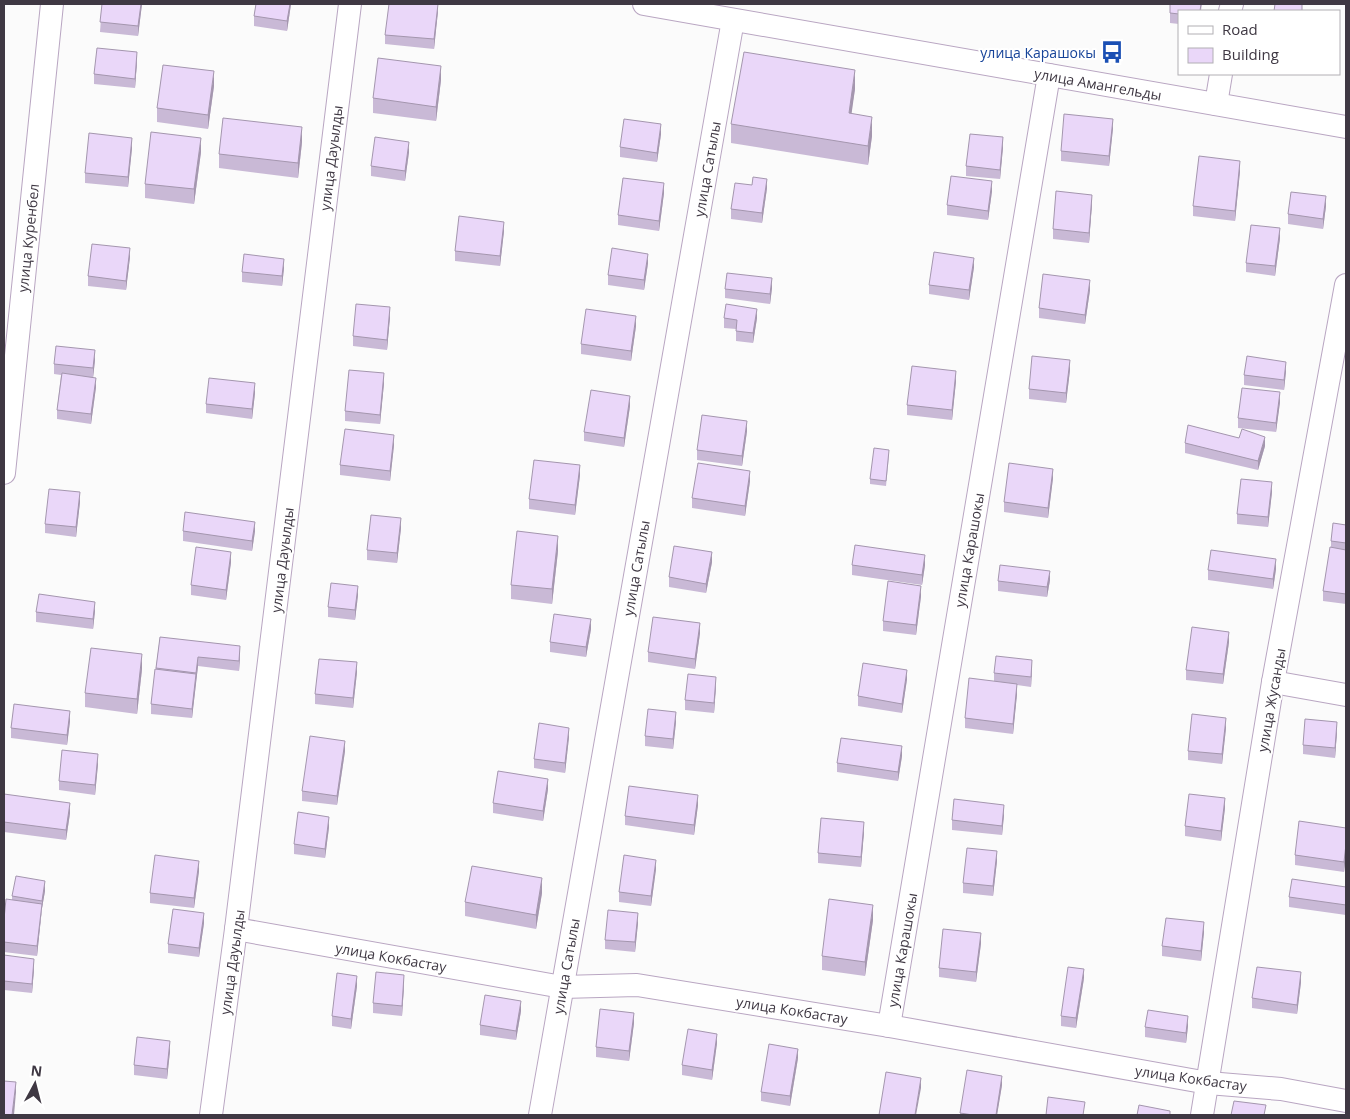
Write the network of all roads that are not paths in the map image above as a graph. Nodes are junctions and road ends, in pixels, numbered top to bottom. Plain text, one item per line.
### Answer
1 (52, 4) edge
2 (350, 4) edge
3 (644, 4) edge
4 (733, 20) junction
5 (1049, 75) junction
6 (1221, 75) edge
7 (1216, 104) junction
8 (1346, 127) edge
9 (1346, 286) edge
10 (4, 473) edge
11 (1273, 682) junction
12 (1346, 695) edge
13 (236, 929) junction
14 (562, 987) junction
15 (889, 1026) junction
16 (1208, 1083) junction
17 (1346, 1101) edge
18 (211, 1115) edge
19 (540, 1115) edge
20 (1202, 1115) edge

1 - 10 street, улица Куренбел
2 - 13 street, улица Дауылды
3 - 4 street, улица Амангельды
4 - 5 street, улица Амангельды
4 - 14 street, улица Сатылы
5 - 7 street, улица Амангельды
5 - 15 street, улица Карашокы
6 - 7 street
7 - 8 street, улица Амангельды
9 - 11 street, улица Жусанды
11 - 12 street
11 - 16 street, улица Жусанды
13 - 14 street, улица Кокбастау
13 - 18 street, улица Дауылды
14 - 15 street, улица Кокбастау
14 - 19 street, улица Сатылы
15 - 16 street, улица Кокбастау
16 - 17 street, улица Кокбастау
16 - 20 street, улица Жусанды

